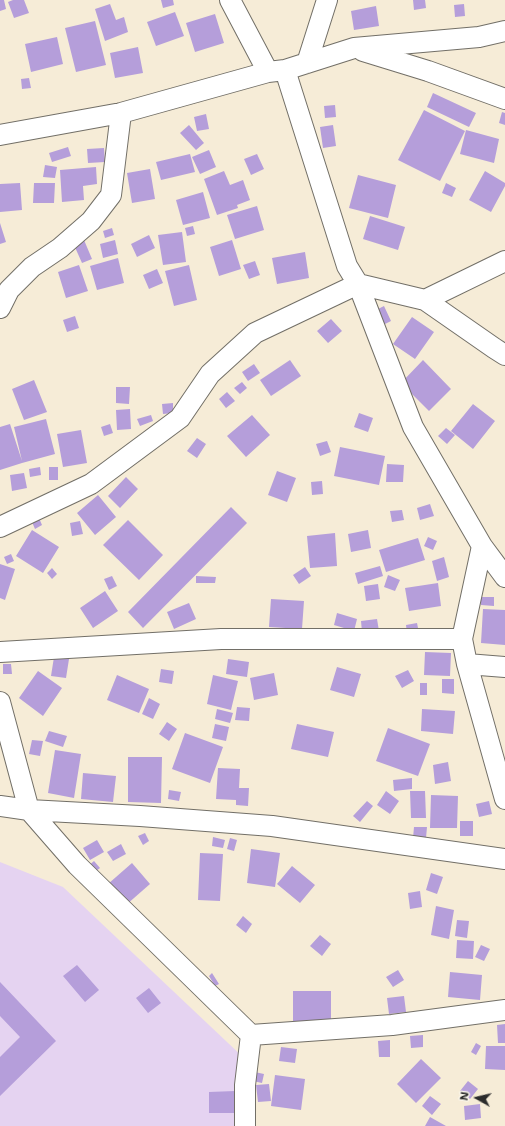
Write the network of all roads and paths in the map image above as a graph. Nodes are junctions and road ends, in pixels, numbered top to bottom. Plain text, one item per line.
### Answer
1 (230, 0) edge
2 (327, 0) edge
3 (505, 31) edge
4 (354, 48) junction
5 (306, 63) junction
6 (277, 71) junction
7 (505, 99) edge
8 (121, 113) junction
9 (0, 135) edge
10 (505, 261) edge
11 (358, 284) junction
12 (425, 300) junction
13 (0, 308) edge
14 (505, 354) edge
15 (0, 527) edge
16 (482, 546) junction
17 (505, 577) edge
18 (462, 639) junction
19 (0, 652) edge
20 (468, 664) junction
21 (505, 667) edge
22 (0, 702) edge
23 (505, 799) edge
24 (0, 806) edge
25 (29, 810) junction
26 (505, 859) edge
27 (505, 1010) edge
28 (251, 1035) junction
29 (245, 1126) edge

1 - 6 street
2 - 5 street
3 - 4 street
4 - 5 street
4 - 7 street
5 - 6 street
6 - 8 street
6 - 11 street
8 - 9 street
8 - 13 street
10 - 12 street
11 - 12 street
11 - 15 street
11 - 16 street
12 - 14 street
16 - 17 street
16 - 18 street
18 - 19 street
18 - 20 street
20 - 21 street
20 - 23 street
22 - 25 street
24 - 25 street
25 - 26 street
25 - 28 street
27 - 28 street
28 - 29 street

